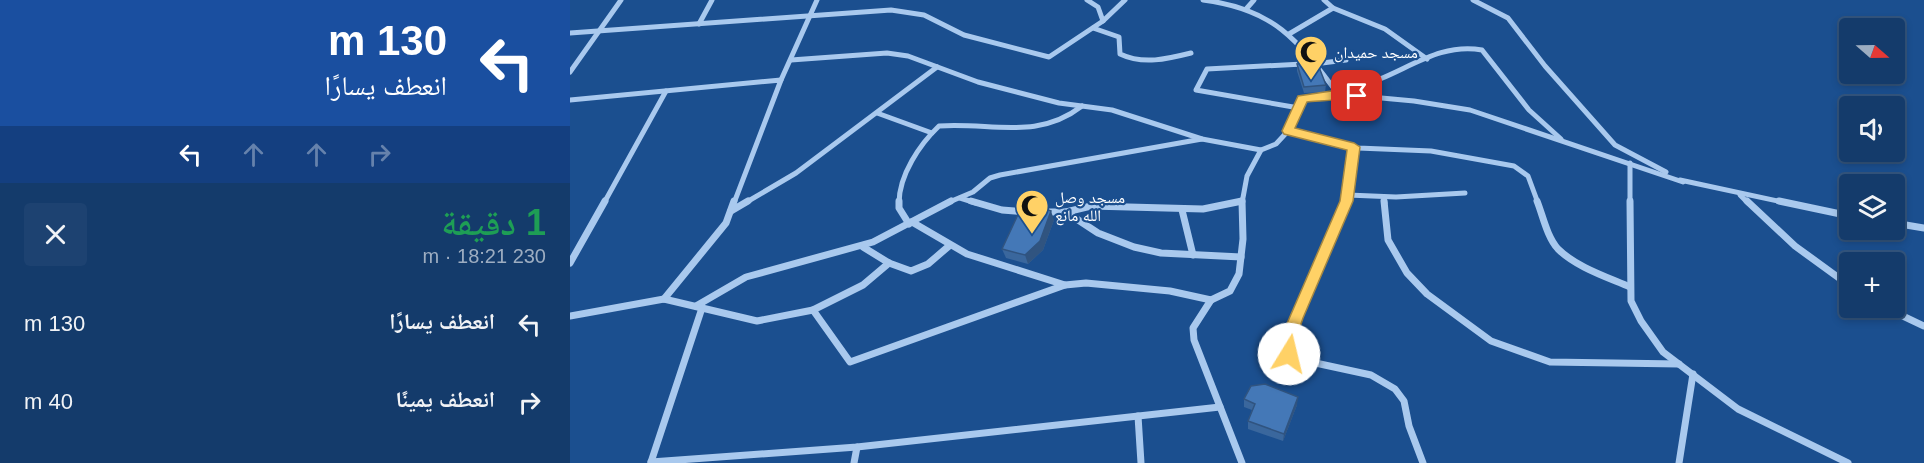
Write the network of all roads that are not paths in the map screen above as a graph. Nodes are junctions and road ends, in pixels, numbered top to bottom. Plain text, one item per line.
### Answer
1 (621, 0) edge
2 (712, 0) edge
3 (817, 0) edge
4 (1087, 0) edge
5 (1125, 0) edge
6 (1203, 0) edge
7 (1254, 0) edge
8 (1324, 0) edge
9 (1473, 0) edge
10 (1247, 8) junction
11 (1333, 8) junction
12 (811, 16) junction
13 (1103, 21) junction
14 (699, 24) junction
15 (1093, 28) junction
16 (599, 31) junction
17 (570, 33) edge
18 (1289, 34) junction
19 (1191, 53) dead end
20 (1426, 59) junction
21 (791, 60) junction
22 (1346, 60) dead end
23 (1315, 63) junction
24 (937, 67) junction
25 (570, 72) edge
26 (781, 80) junction
27 (666, 91) junction
28 (1338, 94) junction
29 (570, 100) edge
30 (1082, 106) junction
31 (1299, 108) junction
32 (877, 113) junction
33 (1288, 131) junction
34 (932, 133) junction
35 (1202, 139) junction
36 (1561, 139) junction
37 (1354, 147) junction
38 (1262, 150) junction
39 (1630, 163) junction
40 (1683, 182) junction
41 (1465, 193) dead end
42 (1738, 193) junction
43 (1348, 195) junction
44 (1384, 197) junction
45 (959, 198) junction
46 (1242, 201) junction
47 (1182, 210) junction
48 (730, 211) junction
49 (1066, 212) junction
50 (1839, 214) edge
51 (910, 223) junction
52 (1905, 225) edge
53 (1924, 228) edge
54 (949, 246) junction
55 (863, 247) junction
56 (1193, 255) junction
57 (1241, 257) junction
58 (571, 259) edge
59 (889, 264) junction
60 (1839, 278) edge
61 (1065, 285) junction
62 (1630, 287) junction
63 (664, 299) junction
64 (1211, 300) junction
65 (699, 307) junction
66 (813, 310) junction
67 (570, 316) edge
68 (1905, 317) edge
69 (1924, 326) edge
70 (1679, 364) junction
71 (1693, 374) junction
72 (1220, 407) junction
73 (1138, 416) junction
74 (857, 447) junction
75 (651, 462) edge
76 (854, 463) edge
77 (1141, 463) edge
78 (1242, 463) edge
79 (1423, 463) edge
80 (1679, 463) edge
81 (1848, 463) edge

1 - 16 street
2 - 14 street
3 - 12 street
4 - 13 street
5 - 13 street
6 - 10 street
7 - 10 street
8 - 11 street
9 - 40 street
10 - 18 street
11 - 18 street
11 - 20 street
12 - 14 street
12 - 15 street
12 - 21 street
13 - 15 street
14 - 16 street
15 - 19 street
16 - 17 street
16 - 25 street
18 - 23 street
20 - 28 street
20 - 36 street
21 - 24 street
21 - 26 street
22 - 23 street
23 - 28 street
23 - 31 street
24 - 30 street
24 - 32 street
26 - 27 street
26 - 48 street
27 - 29 street
27 - 58 street
28 - 31 street
28 - 36 street
30 - 34 street
30 - 35 street
31 - 33 street
32 - 34 street
32 - 48 street
33 - 37 street
33 - 38 street
34 - 51 street
35 - 38 street
35 - 45 street
36 - 39 street
37 - 43 street
37 - 62 street
38 - 46 street
39 - 40 street
39 - 62 street
40 - 42 street
41 - 44 street
42 - 50 street
42 - 60 street
43 - 44 street
43 - 79 street
44 - 70 street
45 - 49 street
45 - 51 street
46 - 47 street
46 - 57 street
47 - 49 street
47 - 56 street
48 - 63 street
49 - 56 street
51 - 54 street
51 - 55 street
52 - 53 street
54 - 59 street
54 - 61 street
55 - 59 street
55 - 65 street
56 - 57 street
57 - 64 street
59 - 66 street
61 - 64 street
61 - 66 street
62 - 70 street
63 - 65 street
63 - 67 street
64 - 72 street
65 - 66 street
65 - 75 street
68 - 69 street
70 - 71 street
71 - 80 street
71 - 81 street
72 - 73 street
72 - 78 street
73 - 74 street
73 - 77 street
74 - 75 street
74 - 76 street

